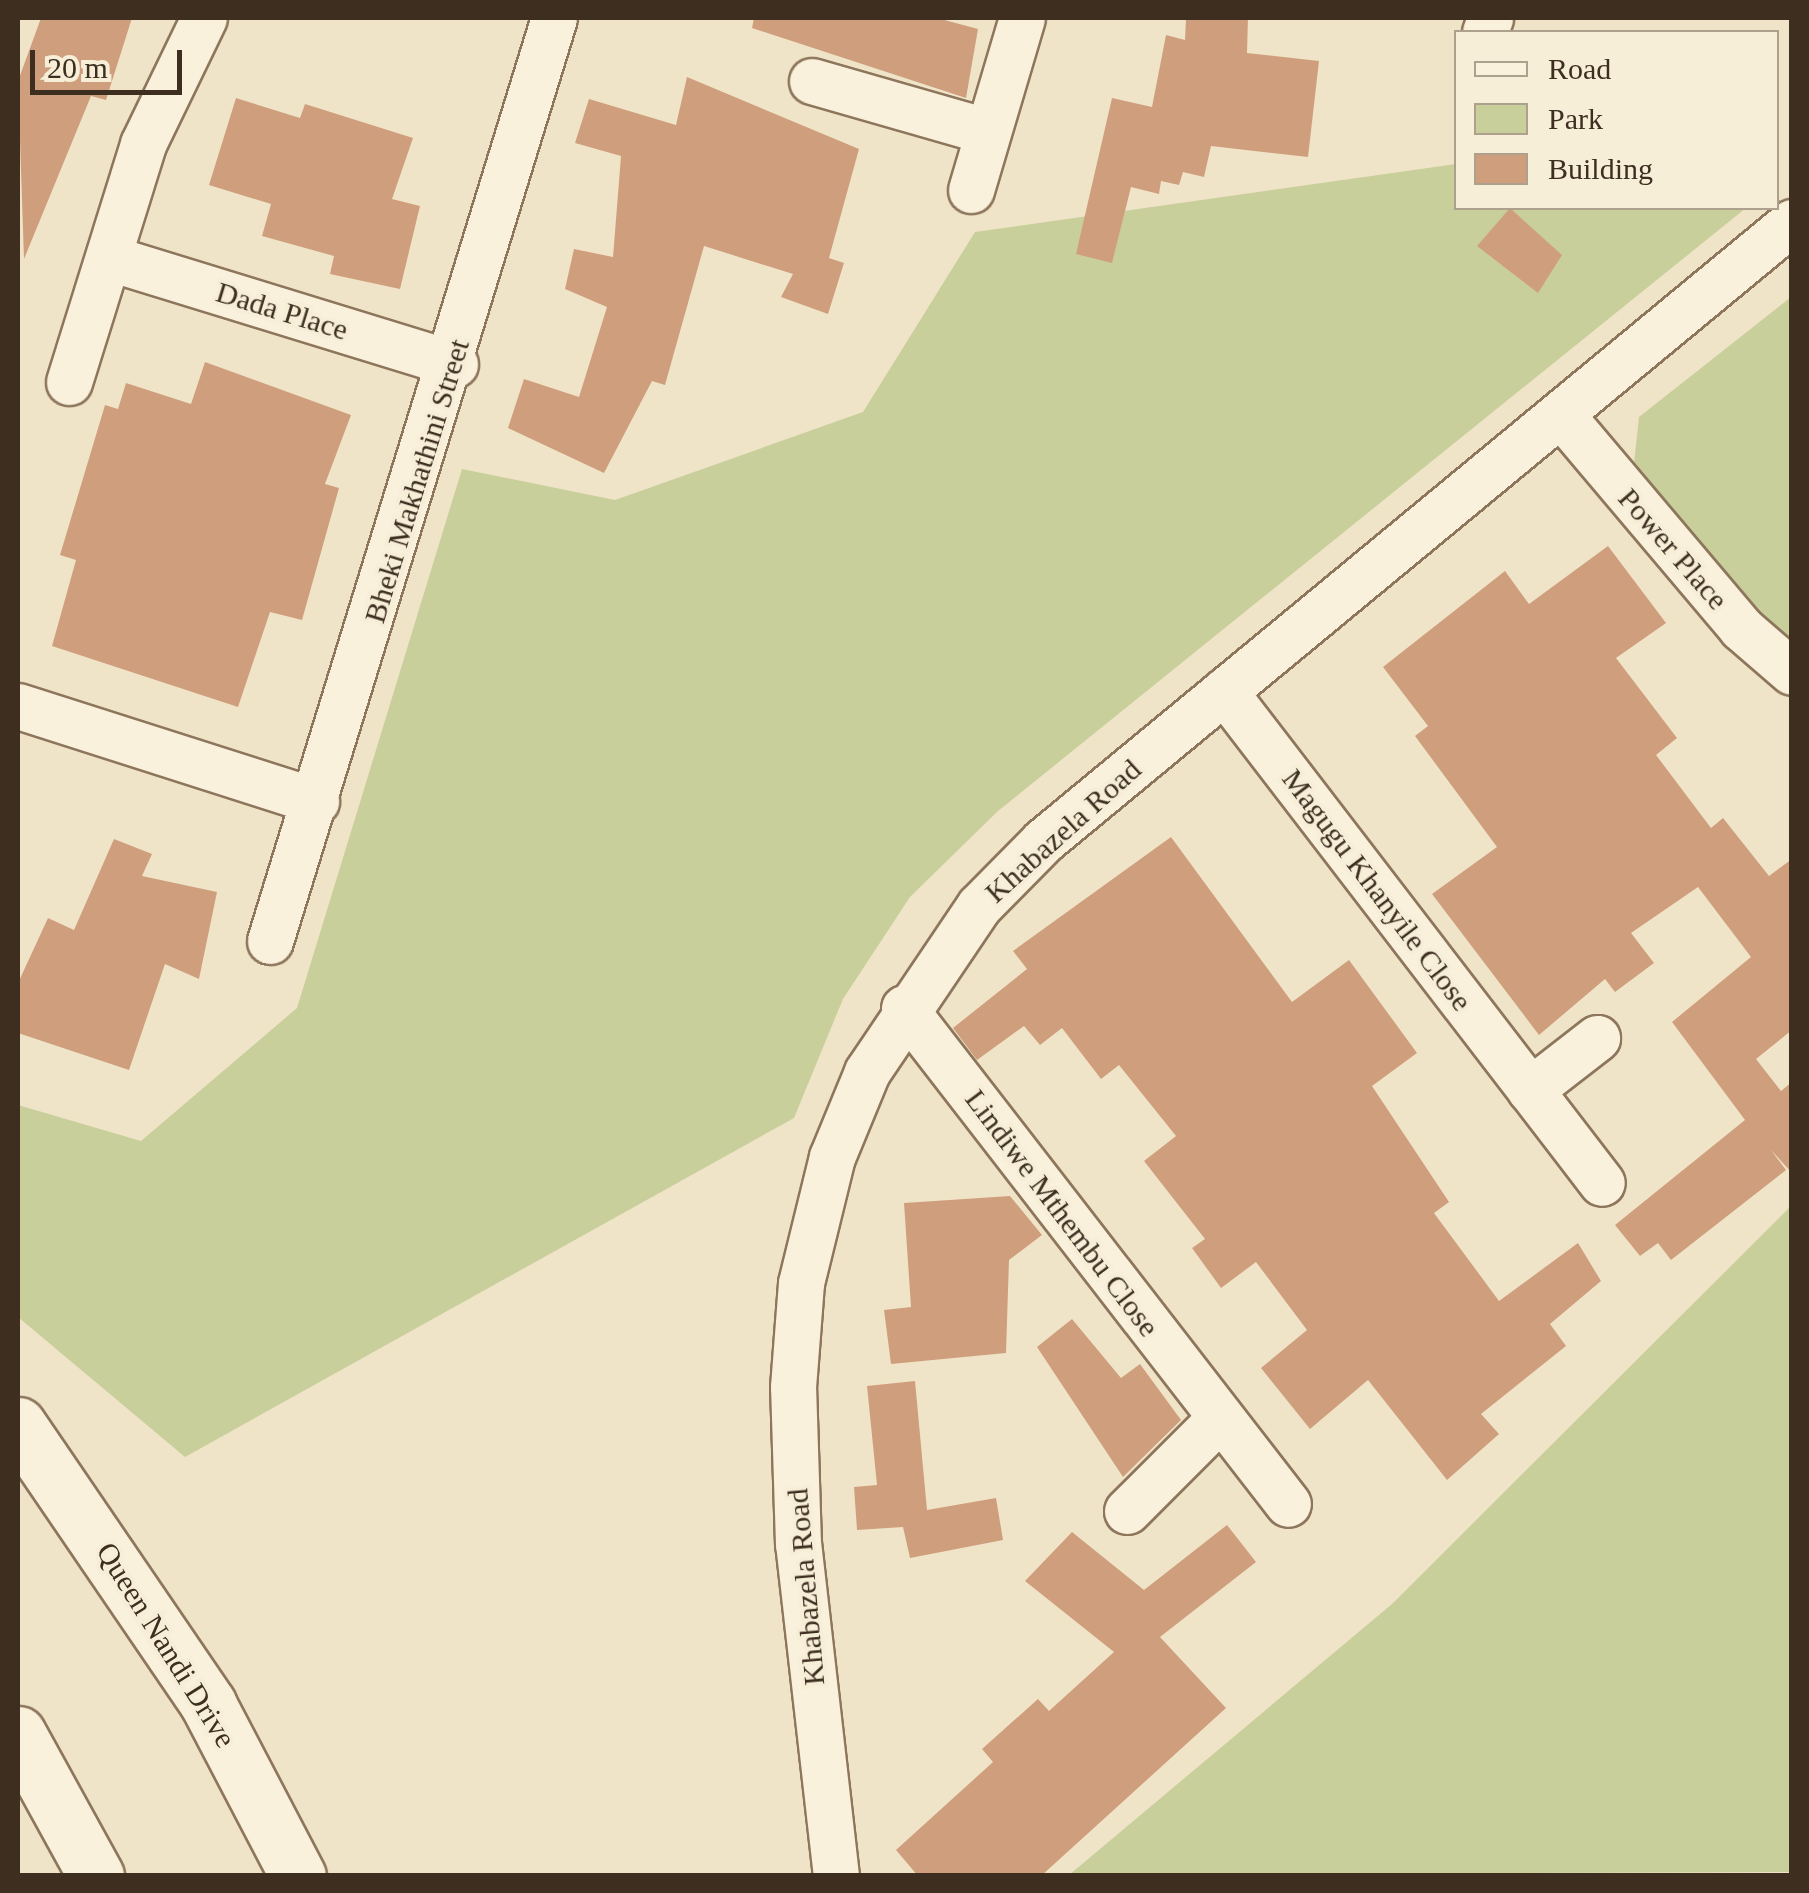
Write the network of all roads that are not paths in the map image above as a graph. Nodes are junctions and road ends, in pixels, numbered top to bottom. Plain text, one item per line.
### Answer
1 (204, 18) edge
2 (554, 18) edge
3 (1022, 18) edge
4 (812, 80) dead end
5 (986, 131) junction
6 (971, 190) dead end
7 (1792, 222) edge
8 (110, 258) junction
9 (454, 364) junction
10 (68, 382) dead end
11 (1563, 418) junction
12 (1792, 672) edge
13 (1224, 690) junction
14 (18, 706) edge
15 (316, 801) junction
16 (270, 941) dead end
17 (904, 1008) junction
18 (1597, 1038) dead end
19 (1530, 1090) junction
20 (1602, 1183) dead end
21 (1219, 1419) junction
22 (18, 1424) edge
23 (1288, 1504) dead end
24 (1127, 1511) dead end
25 (18, 1734) edge
26 (96, 1876) edge
27 (298, 1876) edge
28 (836, 1876) edge

1 - 8 street
2 - 9 street, Bheki Makhathini Street
3 - 5 street
4 - 5 street
5 - 6 street
7 - 11 street, Khabazela Road
8 - 9 street, Dada Place
8 - 10 street
9 - 15 street, Bheki Makhathini Street
11 - 12 street, Power Place
11 - 13 street, Khabazela Road
13 - 17 street, Khabazela Road
13 - 19 street, Magugu Khanyile Close
14 - 15 street
15 - 16 street, Bheki Makhathini Street
17 - 21 street, Lindiwe Mthembu Close
17 - 28 street, Khabazela Road
18 - 19 street
19 - 20 street, Magugu Khanyile Close
21 - 23 street, Lindiwe Mthembu Close
21 - 24 street
22 - 27 main road, Queen Nandi Drive
25 - 26 main road

